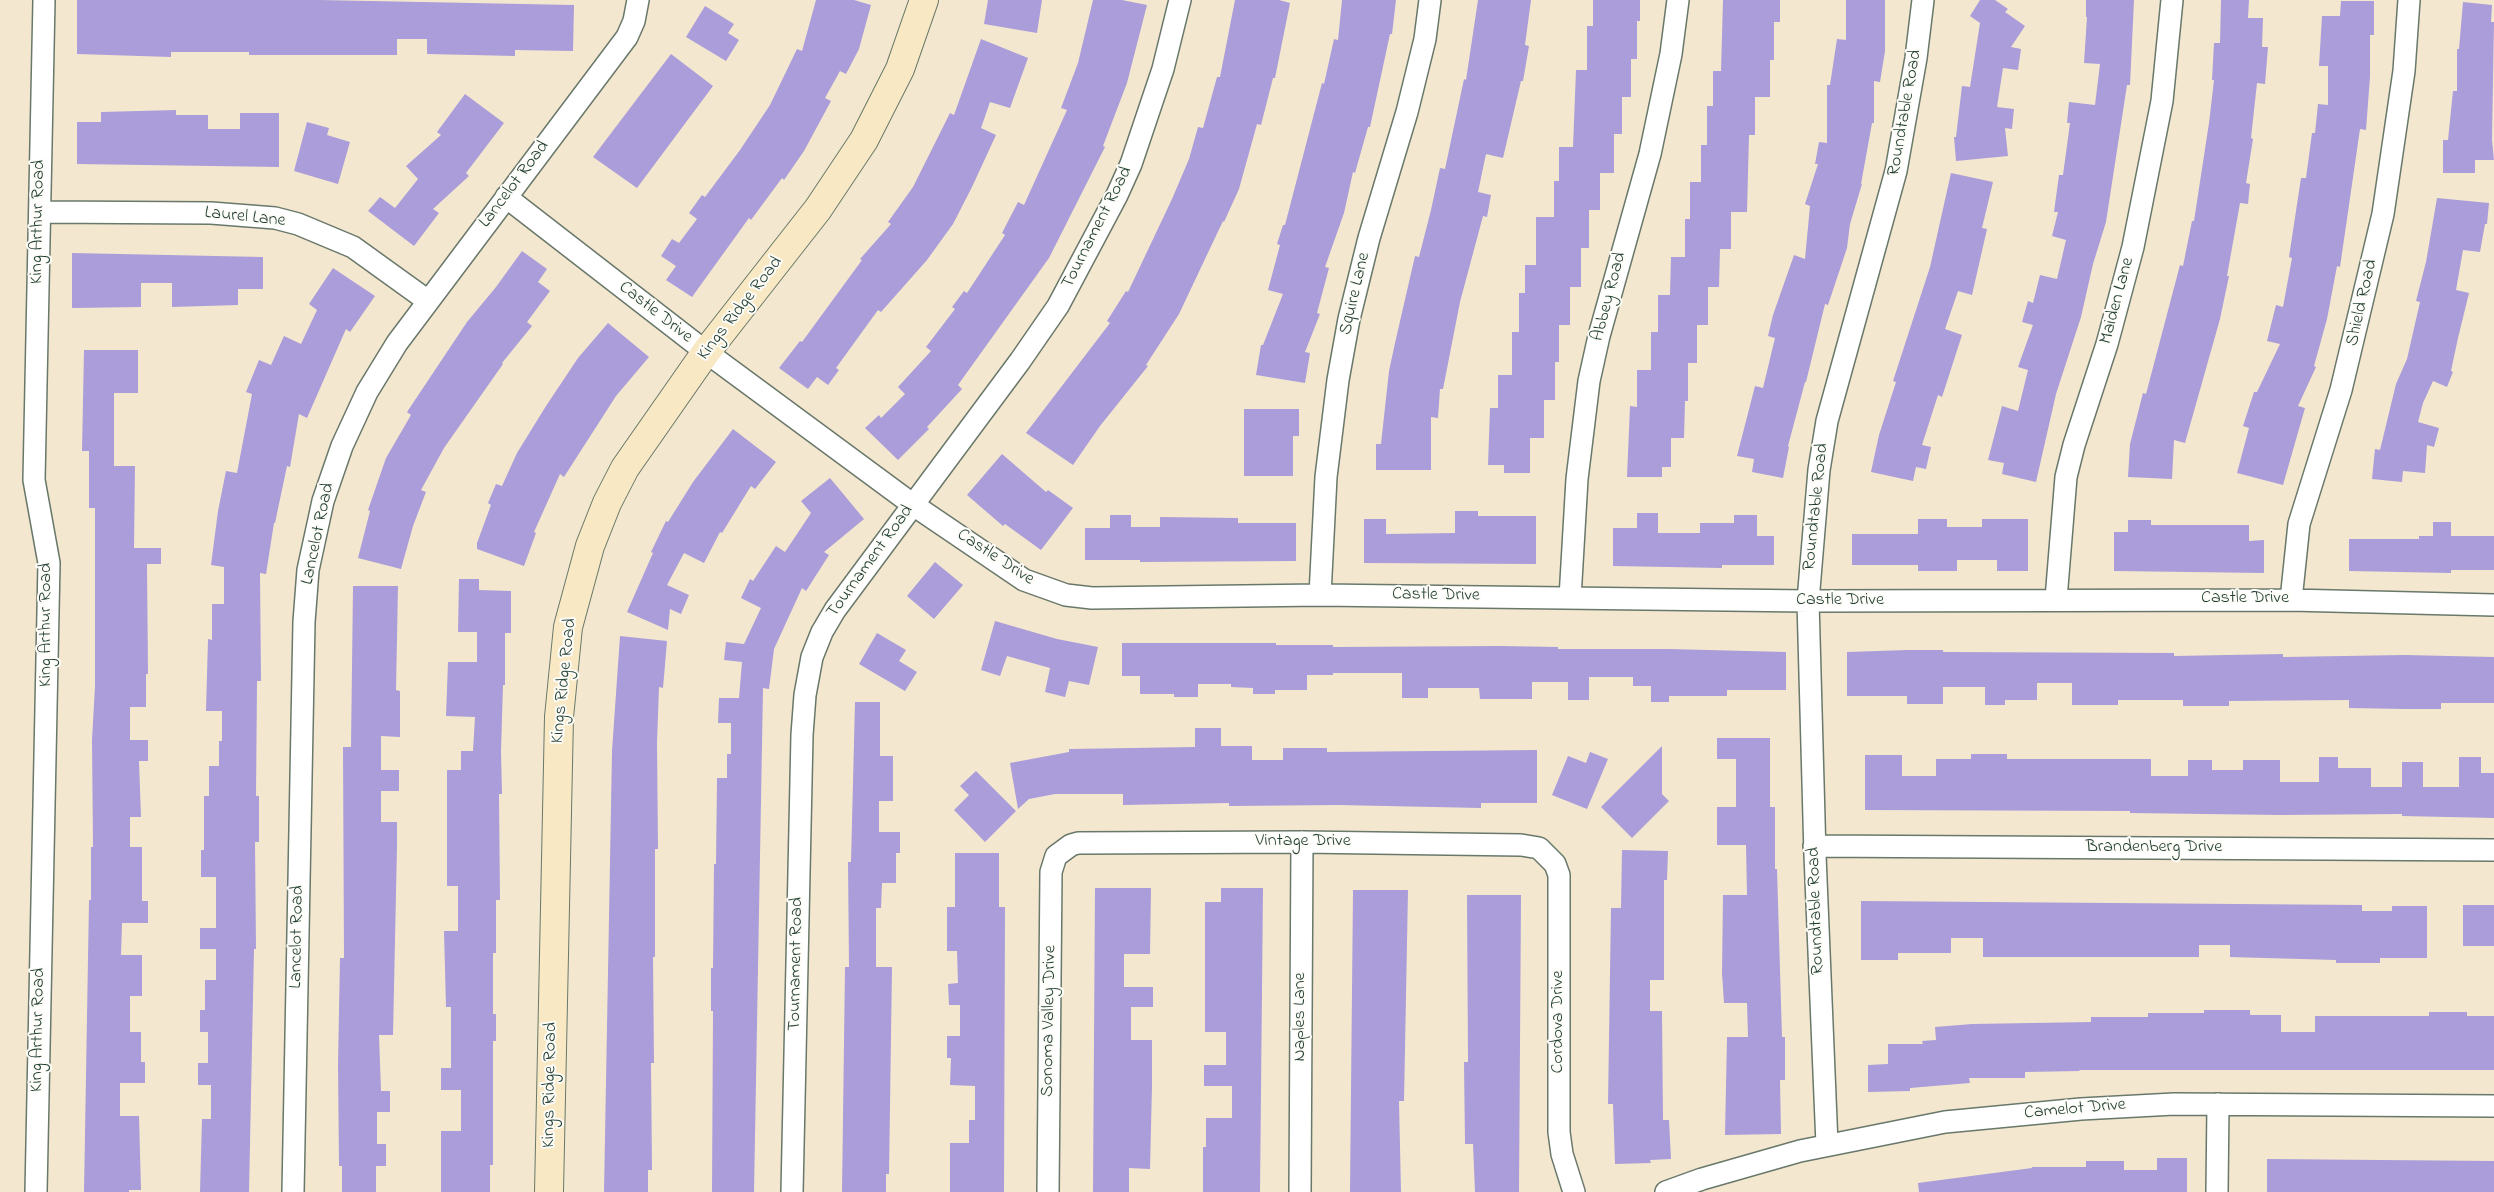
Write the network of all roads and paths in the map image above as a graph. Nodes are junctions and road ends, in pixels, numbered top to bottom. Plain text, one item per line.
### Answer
1 (44, 0) edge
2 (638, 0) edge
3 (924, 0) edge
4 (1180, 0) edge
5 (1430, 0) edge
6 (1678, 0) edge
7 (1922, 0) edge
8 (2172, 0) edge
9 (2409, 0) edge
10 (506, 197) junction
11 (40, 212) junction
12 (428, 301) junction
13 (706, 352) junction
14 (912, 504) junction
15 (1320, 595) junction
16 (1570, 598) junction
17 (2056, 599) junction
18 (2291, 600) junction
19 (1808, 601) junction
20 (2494, 605) edge
21 (1302, 842) junction
22 (1814, 846) junction
23 (2494, 850) edge
24 (1061, 853) joint
25 (1546, 853) joint
26 (2218, 1104) junction
27 (2494, 1106) edge
28 (1827, 1145) junction
29 (36, 1192) edge
30 (293, 1192) edge
31 (549, 1192) edge
32 (792, 1192) edge
33 (1048, 1192) edge
34 (1300, 1192) edge
35 (1574, 1192) edge
36 (1666, 1192) edge
37 (2217, 1192) edge

1 - 11 street, King Arthur Road
2 - 10 street, Lancelot Road
3 - 13 street, Kings Ridge Road
4 - 14 street, Tournament Road
5 - 15 street, Squire Lane
6 - 16 street, Abbey Road
7 - 19 street, Roundtable Road
8 - 17 street, Maiden Lane
9 - 18 street, Shield Road
10 - 12 street, Lancelot Road
10 - 13 street, Castle Drive
11 - 12 street, Laurel Lane
11 - 29 street, King Arthur Road
12 - 30 street, Lancelot Road
13 - 14 street, Castle Drive
13 - 31 street, Kings Ridge Road
14 - 15 street, Castle Drive
14 - 32 street, Tournament Road
15 - 16 street, Castle Drive
16 - 19 street, Castle Drive
17 - 18 street, Castle Drive
17 - 19 street, Castle Drive
18 - 20 street, Castle Drive
19 - 22 street, Roundtable Road
21 - 24 street, Vintage Drive
21 - 25 street, Vintage Drive
21 - 34 street, Naples Lane
22 - 23 street, Brandenberg Drive
22 - 28 street, Roundtable Road
24 - 33 street, Sonoma Valley Drive
25 - 35 street, Cordova Drive
26 - 27 street, Camelot Drive
26 - 28 street, Camelot Drive
26 - 37 street
28 - 36 street, Camelot Drive

